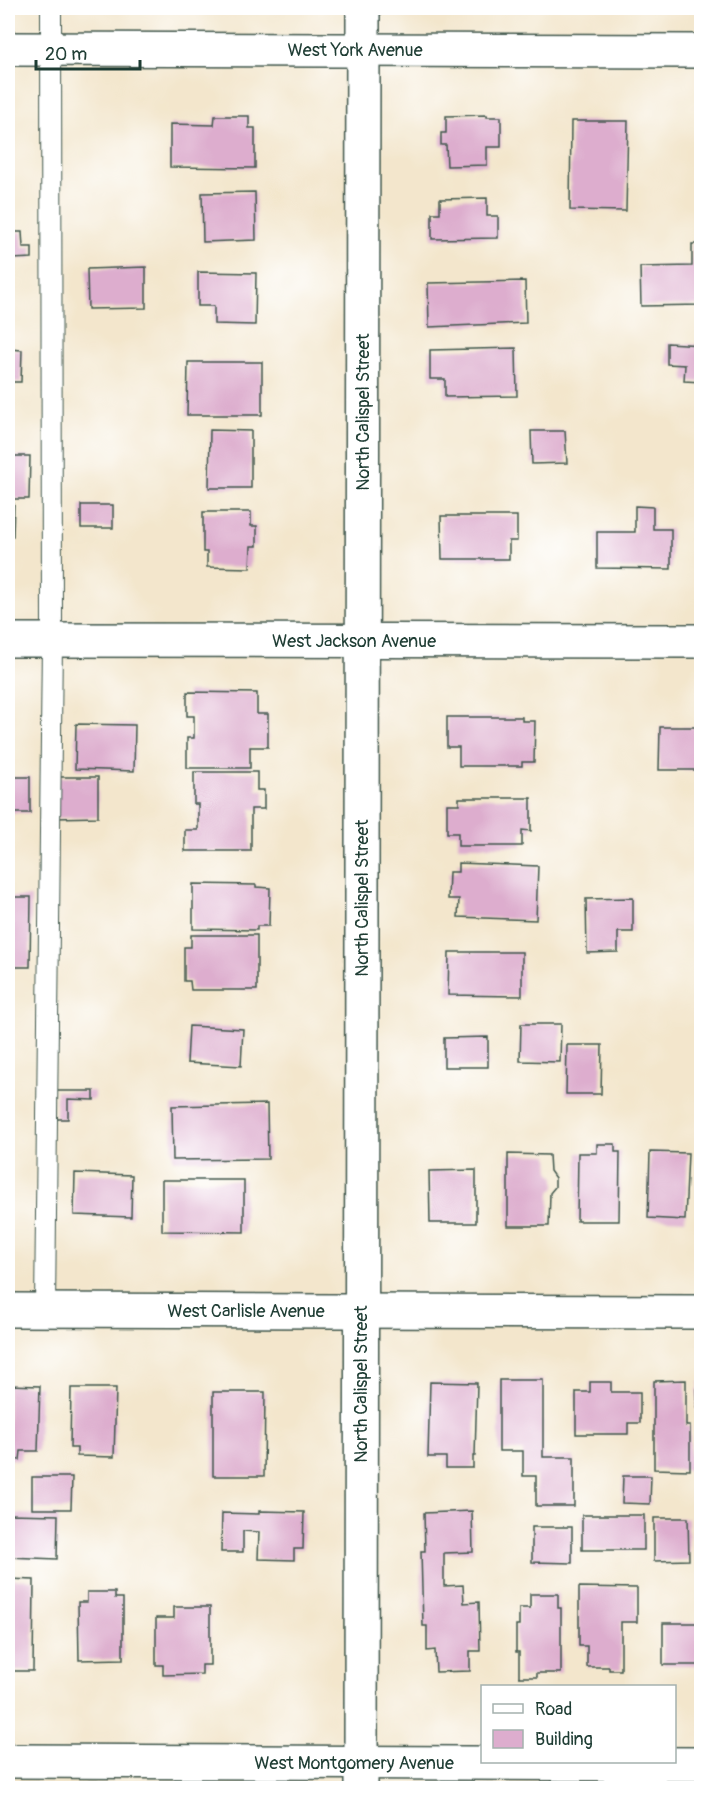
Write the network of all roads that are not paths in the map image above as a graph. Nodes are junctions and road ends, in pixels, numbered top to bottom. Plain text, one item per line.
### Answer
1 (51, 8) edge
2 (363, 8) edge
3 (8, 49) edge
4 (51, 49) junction
5 (363, 50) junction
6 (702, 51) edge
7 (8, 640) edge
8 (52, 640) junction
9 (363, 641) junction
10 (702, 641) edge
11 (8, 1310) edge
12 (45, 1310) junction
13 (361, 1311) junction
14 (702, 1312) edge
15 (8, 1761) edge
16 (702, 1764) edge
17 (361, 1776) edge

1 - 4 lane
2 - 5 street, North Calispel Street
3 - 4 street, West York Avenue
4 - 5 street, West York Avenue
4 - 8 lane
5 - 6 street, West York Avenue
5 - 9 street, North Calispel Street
7 - 8 street, West Jackson Avenue
8 - 9 street, West Jackson Avenue
8 - 12 lane
9 - 10 street, West Jackson Avenue
9 - 13 street, North Calispel Street
11 - 12 street, West Carlisle Avenue
12 - 13 street, West Carlisle Avenue
13 - 14 street, West Carlisle Avenue
13 - 17 street, North Calispel Street
15 - 17 street, West Montgomery Avenue
16 - 17 street, West Montgomery Avenue

